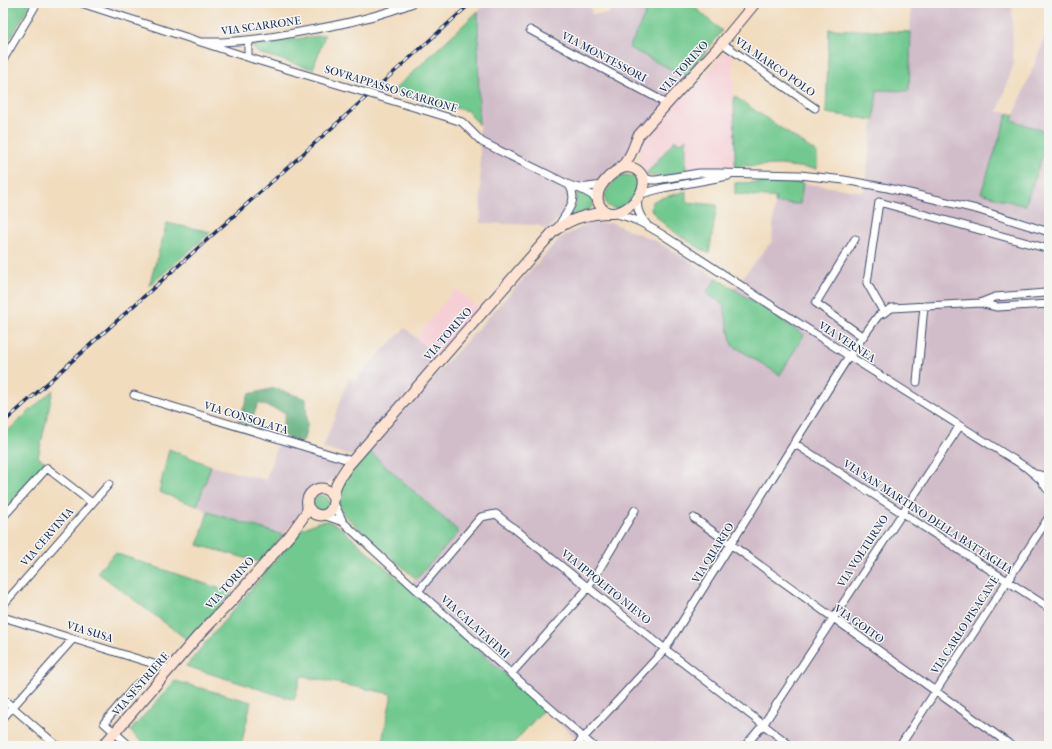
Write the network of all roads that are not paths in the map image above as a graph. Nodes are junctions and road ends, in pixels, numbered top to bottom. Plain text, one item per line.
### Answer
1 (37, 3) edge
2 (80, 3) edge
3 (413, 3) edge
4 (754, 3) edge
5 (530, 30) dead end
6 (250, 41) junction
7 (203, 42) junction
8 (722, 43) junction
9 (250, 58) junction
10 (3, 60) edge
11 (666, 104) junction
12 (816, 108) dead end
13 (634, 148) junction
14 (618, 170) junction
15 (641, 174) junction
16 (736, 174) junction
17 (569, 185) junction
18 (603, 185) junction
19 (579, 188) junction
20 (640, 196) junction
21 (598, 201) junction
22 (613, 213) junction
23 (584, 216) junction
24 (649, 226) junction
25 (556, 230) junction
26 (1049, 232) edge
27 (855, 239) dead end
28 (1049, 249) edge
29 (1049, 295) edge
30 (980, 303) junction
31 (1049, 304) edge
32 (924, 306) junction
33 (884, 313) junction
34 (863, 337) junction
35 (849, 356) junction
36 (917, 382) dead end
37 (134, 395) dead end
38 (959, 427) junction
39 (794, 443) junction
40 (352, 461) junction
41 (1035, 474) junction
42 (1049, 477) edge
43 (339, 479) junction
44 (1049, 481) edge
45 (109, 484) dead end
46 (321, 489) junction
47 (1048, 491) edge
48 (334, 500) junction
49 (92, 503) junction
50 (308, 507) junction
51 (635, 510) dead end
52 (902, 512) junction
53 (321, 515) junction
54 (1049, 516) edge
55 (3, 517) edge
56 (694, 518) dead end
57 (343, 522) junction
58 (297, 527) junction
59 (731, 545) junction
60 (1007, 582) junction
61 (588, 588) junction
62 (418, 591) junction
63 (3, 605) edge
64 (1049, 608) edge
65 (3, 617) edge
66 (833, 618) junction
67 (197, 637) joint
68 (73, 639) junction
69 (665, 649) junction
70 (170, 669) junction
71 (511, 674) junction
72 (138, 683) dead end
73 (936, 691) junction
74 (3, 699) edge
75 (12, 707) junction
76 (3, 718) edge
77 (763, 724) junction
78 (115, 732) junction
79 (583, 737) junction
80 (57, 746) edge
81 (103, 746) edge
82 (130, 746) edge
83 (576, 746) edge
84 (593, 746) edge
85 (745, 746) edge
86 (791, 746) edge
87 (900, 746) edge
88 (1012, 746) edge

1 - 10 street
2 - 7 street, VIA SCARRONE
3 - 6 street, VIA SCARRONE
4 - 8 main road, VIA TORINO
5 - 11 street, VIA MONTESSORI
6 - 7 street, VIA SCARRONE
6 - 9 street
7 - 9 street, VIA SCARRONE
8 - 11 main road, VIA TORINO
8 - 12 street, VIA MARCO POLO
9 - 17 street, SOVRAPPASSO SCARRONE, bridge
11 - 13 main road, VIA TORINO
13 - 14 main road, VIA TORINO
13 - 15 main road
14 - 15 main road
14 - 18 main road
15 - 16 street
15 - 20 main road
16 - 20 street
16 - 26 street
17 - 19 street, SOVRAPPASSO SCARRONE
17 - 25 street
18 - 19 street
18 - 21 main road
19 - 21 street
20 - 22 main road
20 - 24 street
21 - 22 main road
21 - 23 main road
22 - 23 main road
22 - 24 street
23 - 25 main road, VIA TORINO
24 - 35 street, VIA VERNEA
25 - 40 main road, VIA TORINO
27 - 34 street
28 - 33 street
29 - 30 street
30 - 31 street
30 - 32 street
32 - 33 street
32 - 36 street
33 - 34 street, VIA QUARTO
34 - 35 street, VIA QUARTO
35 - 38 street, VIA VERNEA
35 - 39 street, VIA QUARTO
37 - 40 street, VIA CONSOLATA
38 - 41 street, VIA VERNEA
38 - 52 street, VIA VOLTURNO
39 - 52 street, VIA SAN MARTINO DELLA BATTAGLIA
39 - 59 street, VIA QUARTO
40 - 43 main road, VIA TORINO
41 - 42 street
41 - 47 street
43 - 46 main road, VIA TORINO
43 - 48 main road, VIA TORINO
44 - 47 street
45 - 49 street, VIA CERVINIA
46 - 48 main road
46 - 50 main road, VIA TORINO
48 - 53 main road, VIA TORINO
48 - 57 street, VIA CALATAFIMI
49 - 55 street
49 - 63 street, VIA CERVINIA
50 - 53 main road
50 - 58 main road, VIA TORINO
51 - 61 street
52 - 60 street, VIA SAN MARTINO DELLA BATTAGLIA
52 - 66 street, VIA VOLTURNO
53 - 57 street, VIA CALATAFIMI
53 - 58 main road, VIA TORINO
54 - 60 street, VIA CARLO PISACANE
56 - 59 street, VIA GOITO
57 - 62 street, VIA CALATAFIMI
58 - 67 main road, VIA TORINO
59 - 66 street, VIA GOITO
59 - 69 street, VIA QUARTO
60 - 64 street, VIA SAN MARTINO DELLA BATTAGLIA
60 - 73 street, VIA CARLO PISACANE
61 - 62 street, VIA IPPOLITO NIEVO
61 - 69 street, VIA IPPOLITO NIEVO
61 - 71 street
62 - 71 street, VIA CALATAFIMI
65 - 68 street, VIA SUSA
66 - 73 street, VIA GOITO
66 - 77 street, VIA VOLTURNO
67 - 70 main road, VIA SESTRIERE
68 - 70 street, VIA SUSA
68 - 75 street
69 - 77 street, VIA IPPOLITO NIEVO
69 - 79 street, VIA QUARTO
70 - 78 main road, VIA SESTRIERE
71 - 79 street, VIA CALATAFIMI
72 - 78 street
73 - 87 street, VIA CARLO PISACANE
73 - 88 street, VIA GOITO
74 - 75 street
75 - 76 street
75 - 80 street
77 - 85 street, VIA VOLTURNO
77 - 86 street, VIA IPPOLITO NIEVO
78 - 81 main road, VIA SESTRIERE
78 - 82 street
79 - 83 street, VIA QUARTO
79 - 84 street, VIA CALATAFIMI

